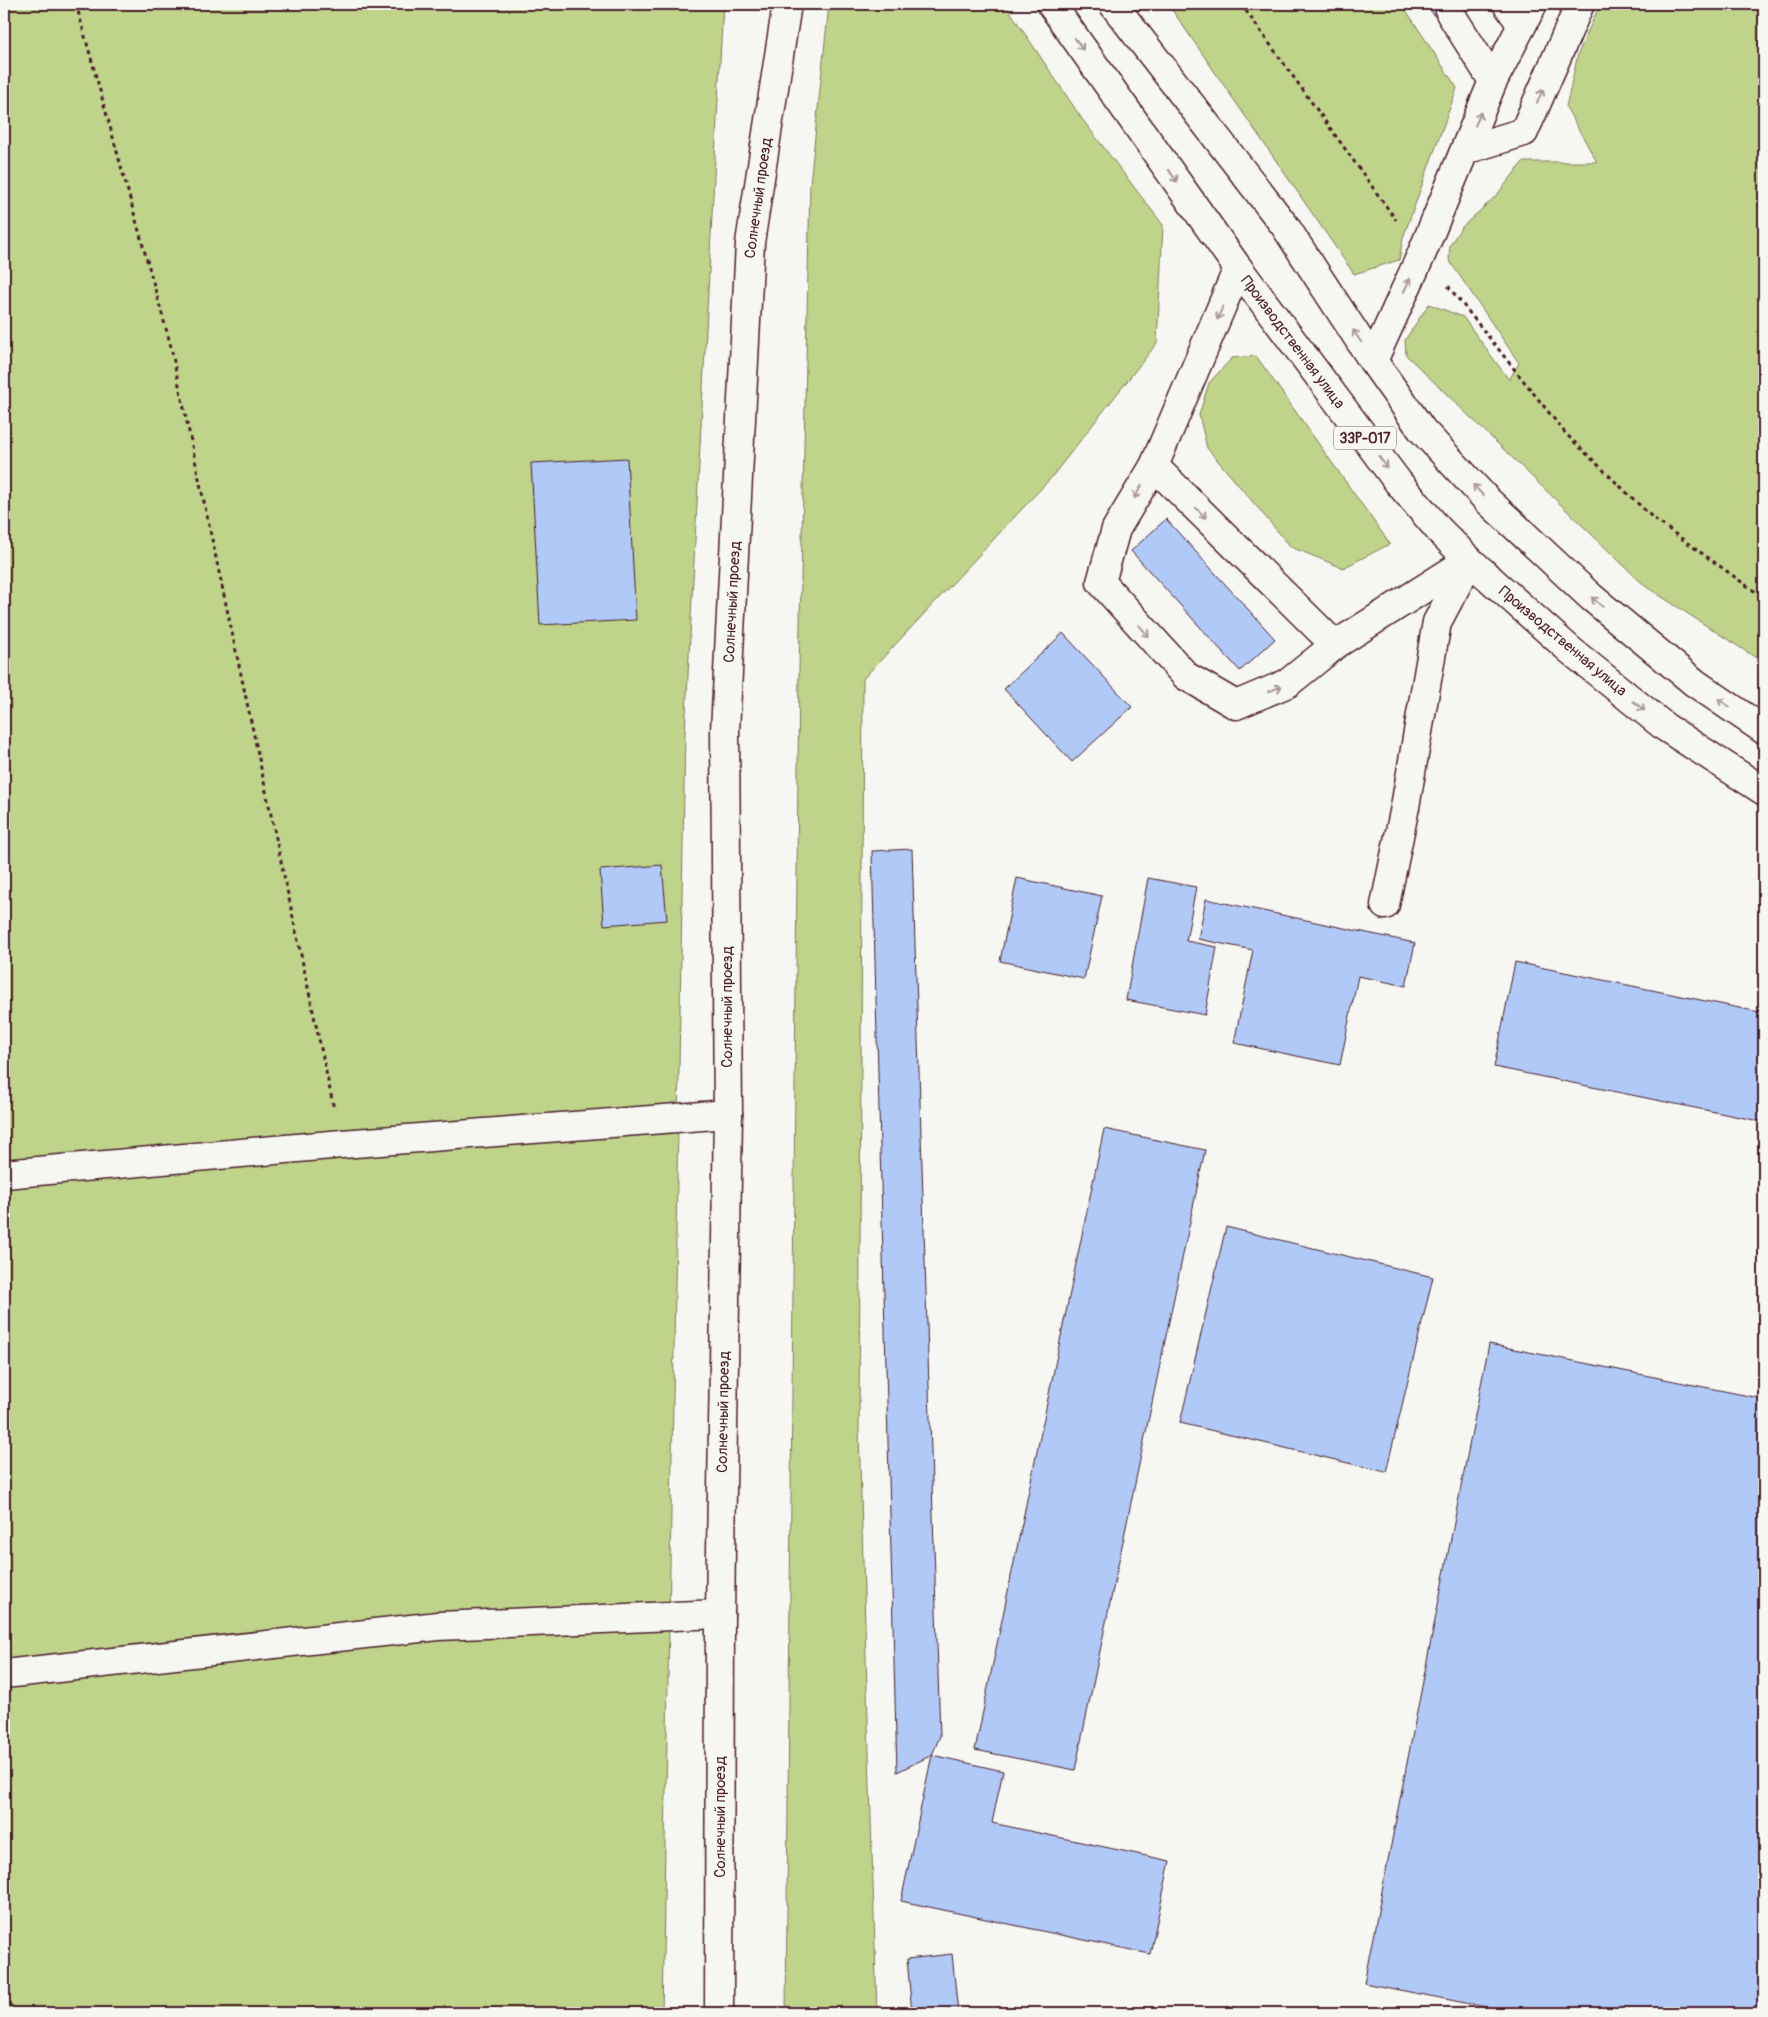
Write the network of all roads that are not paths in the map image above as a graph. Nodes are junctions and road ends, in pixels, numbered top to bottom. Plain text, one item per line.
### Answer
1 (787, 4) edge
2 (1051, 4) edge
3 (1113, 4) edge
4 (1580, 4) edge
5 (1521, 11) edge
6 (1450, 13) dead end
7 (1493, 81) junction
8 (1465, 150) junction
9 (1238, 268) junction
10 (1373, 361) junction
11 (1154, 466) junction
12 (1469, 560) junction
13 (1335, 646) junction
14 (1764, 730) edge
15 (1764, 791) edge
16 (1384, 905) dead end
17 (728, 1114) junction
18 (4, 1174) edge
19 (720, 1614) junction
20 (4, 1674) edge
21 (720, 2013) edge

1 - 17 main road, Солнечный проезд
2 -> 9 main road, Производственная улица / 33Р-017
10 -> 3 main road, 33Р-017
8 -> 4 main road
5 - 7 main road
6 - 7 main road
8 -> 7 main road
10 -> 8 main road
9 -> 11 main road
9 -> 12 main road, Производственная улица / 33Р-017
14 -> 10 main road, 33Р-017
11 -> 13 main road
11 -> 13 main road
12 - 13 main road
12 -> 15 main road, Производственная улица / 33Р-017
12 - 16 main road
17 - 18 main road
17 - 19 main road, Солнечный проезд
19 - 20 main road
19 - 21 main road, Солнечный проезд

